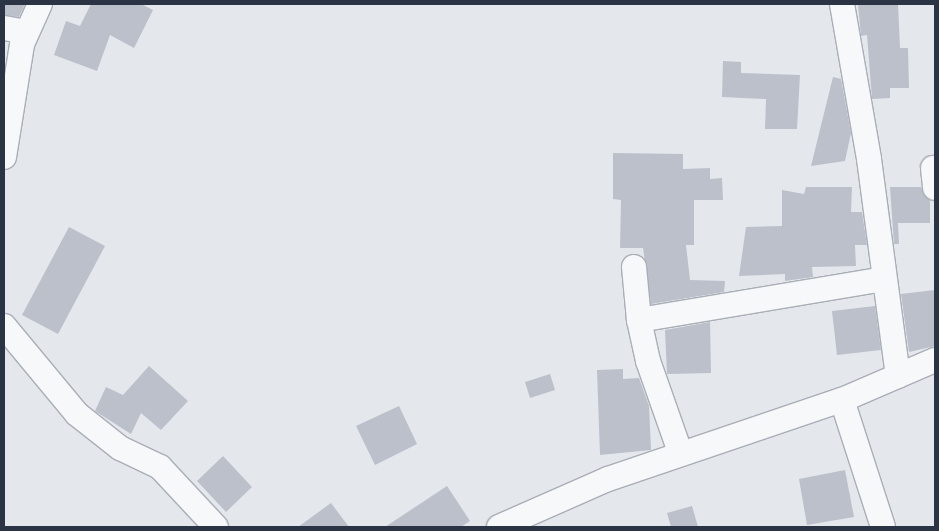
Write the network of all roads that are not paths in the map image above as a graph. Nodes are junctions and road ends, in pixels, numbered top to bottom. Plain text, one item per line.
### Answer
1 (40, 4) edge
2 (842, 4) edge
3 (4, 28) edge
4 (27, 32) junction
5 (4, 157) edge
6 (634, 267) dead end
7 (882, 279) junction
8 (639, 320) junction
9 (4, 326) edge
10 (935, 360) edge
11 (898, 376) junction
12 (842, 400) junction
13 (680, 452) junction
14 (216, 527) edge
15 (499, 527) edge
16 (884, 527) edge

1 - 4 street
2 - 7 street
3 - 4 street
4 - 5 street
6 - 8 street
7 - 8 street
7 - 11 street
8 - 13 street
9 - 14 street
10 - 11 street
11 - 12 street
12 - 13 street
12 - 16 street
13 - 15 street

